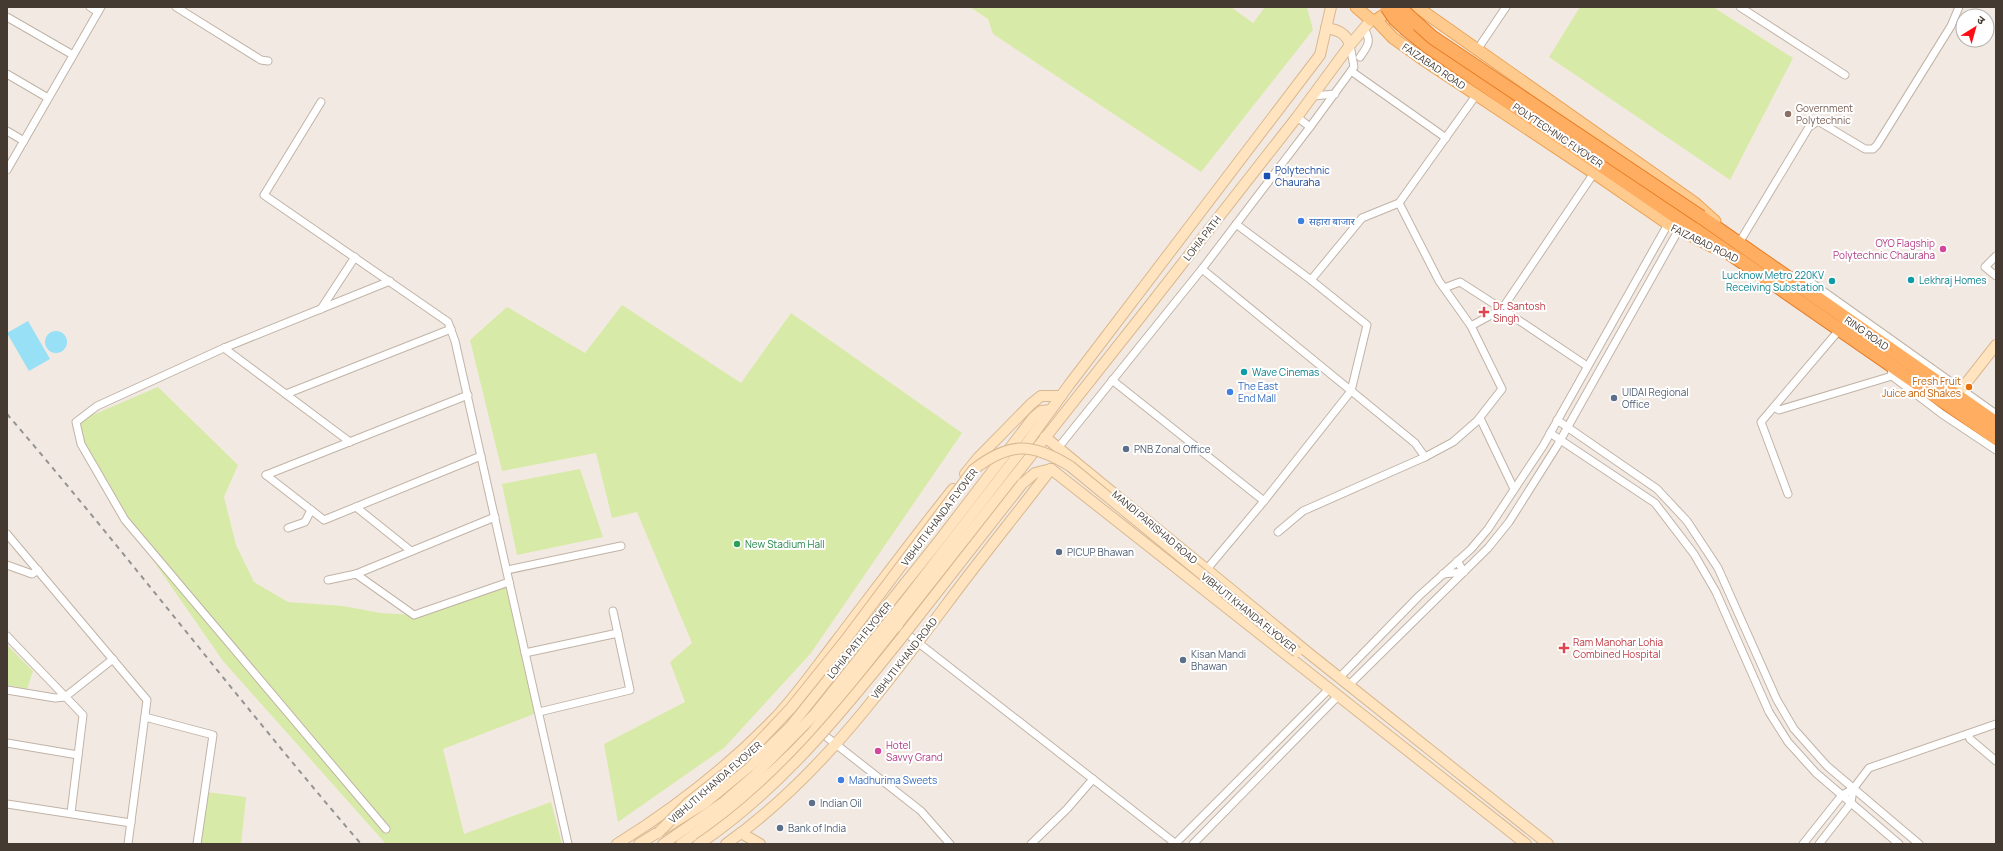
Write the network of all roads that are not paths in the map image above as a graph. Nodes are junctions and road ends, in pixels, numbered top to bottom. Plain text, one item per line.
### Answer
1 (90, 7) edge
2 (176, 7) edge
3 (1330, 7) edge
4 (1356, 7) edge
5 (1387, 7) edge
6 (1398, 7) edge
7 (1506, 7) edge
8 (1740, 7) edge
9 (1959, 7) edge
10 (99, 9) edge
11 (1421, 10) edge
12 (7, 17) edge
13 (1371, 23) junction
14 (1326, 28) junction
15 (1396, 40) junction
16 (1350, 45) junction
17 (1477, 50) junction
18 (73, 56) junction
19 (1360, 57) dead end
20 (268, 62) dead end
21 (1351, 71) junction
22 (7, 74) edge
23 (1845, 76) dead end
24 (1334, 94) junction
25 (1477, 94) junction
26 (1313, 96) junction
27 (48, 98) junction
28 (321, 102) dead end
29 (1325, 106) junction
30 (1297, 117) junction
31 (1310, 127) junction
32 (7, 131) edge
33 (1446, 138) junction
34 (24, 141) junction
35 (7, 170) edge
36 (1594, 173) junction
37 (1399, 204) junction
38 (1236, 224) junction
39 (1668, 224) junction
40 (1678, 231) junction
41 (1739, 242) junction
42 (1996, 256) edge
43 (355, 257) junction
44 (1735, 257) junction
45 (1202, 269) junction
46 (1996, 276) edge
47 (1311, 280) junction
48 (390, 281) junction
49 (1444, 288) junction
50 (1631, 290) junction
51 (1642, 296) junction
52 (321, 309) junction
53 (1502, 309) junction
54 (1470, 326) junction
55 (451, 329) junction
56 (1840, 329) junction
57 (1996, 345) edge
58 (224, 348) junction
59 (1587, 366) junction
60 (1891, 371) junction
61 (1112, 380) junction
62 (1069, 384) joint
63 (1351, 391) junction
64 (286, 394) junction
65 (468, 395) junction
66 (1061, 396) junction
67 (1952, 401) junction
68 (1774, 407) junction
69 (1996, 414) edge
70 (1480, 418) junction
71 (1557, 420) junction
72 (1996, 423) edge
73 (1568, 427) junction
74 (1550, 433) junction
75 (1045, 437) junction
76 (1996, 438) edge
77 (1560, 440) junction
78 (350, 442) junction
79 (1058, 448) junction
80 (1996, 450) edge
81 (1032, 455) joint
82 (481, 456) junction
83 (1424, 457) junction
84 (1619, 463) junction
85 (1051, 469) junction
86 (1611, 473) junction
87 (1093, 475) junction
88 (1514, 488) junction
89 (1080, 491) junction
90 (1788, 494) dead end
91 (1264, 501) junction
92 (356, 507) junction
93 (311, 510) junction
94 (495, 517) junction
95 (288, 528) dead end
96 (1278, 532) dead end
97 (7, 534) edge
98 (621, 546) dead end
99 (412, 551) junction
100 (1457, 561) junction
101 (7, 565) edge
102 (1207, 569) junction
103 (38, 570) junction
104 (507, 570) junction
105 (1464, 572) junction
106 (356, 574) junction
107 (1443, 574) junction
108 (328, 580) dead end
109 (509, 582) junction
110 (613, 611) dead end
111 (897, 626) junction
112 (618, 633) junction
113 (7, 636) edge
114 (918, 642) junction
115 (525, 653) junction
116 (1311, 656) junction
117 (113, 659) junction
118 (1340, 678) junction
119 (1349, 685) junction
120 (1330, 688) junction
121 (7, 690) edge
122 (1339, 695) junction
123 (65, 697) junction
124 (810, 711) junction
125 (538, 712) junction
126 (145, 717) junction
127 (1996, 724) edge
128 (816, 728) junction
129 (1968, 734) junction
130 (7, 743) edge
131 (836, 744) junction
132 (78, 755) junction
133 (788, 758) junction
134 (1996, 760) edge
135 (805, 776) junction
136 (1093, 779) junction
137 (1854, 789) junction
138 (1842, 795) junction
139 (1851, 803) junction
140 (7, 804) edge
141 (71, 814) junction
142 (131, 822) junction
143 (386, 829) dead end
144 (658, 833) junction
145 (741, 833) junction
146 (128, 844) edge
147 (197, 844) edge
148 (568, 844) edge
149 (617, 844) edge
150 (639, 844) edge
151 (663, 844) edge
152 (681, 844) edge
153 (698, 844) edge
154 (726, 844) edge
155 (743, 844) edge
156 (760, 844) edge
157 (950, 844) edge
158 (1031, 844) edge
159 (1176, 844) edge
160 (1194, 844) edge
161 (1526, 844) edge
162 (1548, 844) edge
163 (1802, 844) edge
164 (1819, 844) edge
165 (1899, 844) edge
166 (1919, 844) edge

1 - 10 street
2 - 20 street
3 - 14 main road, LOHIA PATH
4 - 13 main road
5 - 44 highway, POLYTECHNIC FLYOVER, bridge
6 - 13 main road
6 - 41 highway, POLYTECHNIC FLYOVER, bridge
7 - 17 street
8 - 23 street
9 - 41 street
10 - 18 street
11 - 15 main road
11 - 17 main road, FAIZABAD ROAD
12 - 18 street
13 - 15 main road, FAIZABAD ROAD
13 - 16 main road, LOHIA PATH
13 - 19 street
14 - 16 main road
14 - 62 main road, LOHIA PATH
15 - 25 main road, FAIZABAD ROAD
16 - 21 street
16 - 26 main road, LOHIA PATH
17 - 41 main road, FAIZABAD ROAD
18 - 27 street
21 - 24 street
21 - 33 street
22 - 27 street
24 - 26 street
24 - 29 street
25 - 33 street
25 - 36 main road, FAIZABAD ROAD
26 - 29 street
26 - 30 main road, LOHIA PATH
27 - 34 street
28 - 43 street
29 - 31 street
30 - 31 street
30 - 75 main road, LOHIA PATH
31 - 38 street
32 - 34 street
33 - 37 street
34 - 35 street
36 - 39 main road, FAIZABAD ROAD
36 - 53 street
37 - 47 street
37 - 49 street
38 - 45 street
38 - 47 street
39 - 40 main road, FAIZABAD ROAD
39 - 50 street
40 - 44 main road, FAIZABAD ROAD
40 - 51 street
41 - 67 highway, RING ROAD
42 - 46 street
43 - 48 street
43 - 52 street
44 - 56 highway, FAIZABAD ROAD
45 - 61 street
45 - 63 street
47 - 63 street
48 - 52 street
48 - 55 street
49 - 53 street
49 - 54 street
50 - 51 street
50 - 59 street
51 - 73 street
52 - 58 street
53 - 54 street
53 - 59 street
54 - 70 street
55 - 64 street
55 - 65 street
56 - 60 highway, FAIZABAD ROAD
56 - 68 street
57 - 67 main road
58 - 64 street
58 - 143 street
59 - 71 street
60 - 67 highway, FAIZABAD ROAD
60 - 68 street
61 - 79 street
61 - 91 street
62 - 66 main road, LOHIA PATH FLYOVER
63 - 83 street
63 - 91 street
64 - 78 street
65 - 78 street
65 - 82 street
66 - 124 main road, LOHIA PATH FLYOVER
66 - 149 main road
67 - 69 street
67 - 72 highway, RING ROAD
67 - 76 highway, FAIZABAD ROAD
67 - 80 street
68 - 90 street
70 - 83 street
70 - 88 street
71 - 73 street
71 - 74 street
73 - 77 street
73 - 84 street
74 - 77 street
74 - 88 street
75 - 79 main road, MANDI PARISHAD ROAD
75 - 81 main road, LOHIA PATH
77 - 86 street
77 - 105 street
78 - 93 street
79 - 87 main road, MANDI PARISHAD ROAD
81 - 111 main road, LOHIA PATH FLYOVER
82 - 92 street
82 - 94 street
83 - 96 street
84 - 86 street
84 - 137 street
85 - 89 main road
85 - 114 main road, VIBHUTI KHAND ROAD
85 - 153 main road, bridge
86 - 138 street
87 - 89 main road
87 - 102 main road, MANDI PARISHAD ROAD
88 - 100 street
89 - 120 main road
91 - 102 street
92 - 93 street
92 - 99 street
93 - 95 street
94 - 99 street
94 - 104 street
97 - 103 street
98 - 104 street
99 - 106 street
100 - 105 street
100 - 107 street
101 - 103 street
102 - 116 main road, MANDI PARISHAD ROAD
103 - 117 street
104 - 109 street
105 - 107 street
105 - 119 street
106 - 108 street
106 - 109 street
107 - 118 street
109 - 115 street
110 - 112 street
111 - 114 street
111 - 128 main road, LOHIA PATH FLYOVER
112 - 115 street
112 - 125 street
113 - 123 street
114 - 131 main road, VIBHUTI KHAND ROAD
114 - 136 street
115 - 125 street
116 - 118 main road, MANDI PARISHAD ROAD
116 - 144 main road, VIBHUTI KHANDA FLYOVER, bridge
117 - 123 street
117 - 126 street
118 - 119 main road, MANDI PARISHAD ROAD
119 - 162 main road, MANDI PARISHAD ROAD
120 - 122 main road
120 - 159 street
121 - 123 street
122 - 160 street
122 - 161 main road
123 - 132 street
124 - 144 main road, LOHIA PATH FLYOVER, bridge
124 - 151 main road, LOHIA PATH FLYOVER
125 - 148 street
126 - 142 street
126 - 147 street
127 - 129 street
128 - 131 street
128 - 133 main road, LOHIA PATH FLYOVER
129 - 134 street
129 - 137 street
130 - 132 street
131 - 135 main road, VIBHUTI KHAND ROAD
131 - 157 street
132 - 141 street
133 - 135 main road
133 - 152 main road, LOHIA PATH FLYOVER
135 - 145 main road, VIBHUTI KHAND ROAD
136 - 158 street
136 - 159 street
137 - 138 street
137 - 139 street
137 - 166 street
138 - 139 street
138 - 163 street
139 - 164 street
139 - 165 street
140 - 141 street
141 - 142 street
142 - 146 street
144 - 150 main road, LOHIA PATH FLYOVER
145 - 154 main road, VIBHUTI KHAND ROAD
145 - 155 main road
145 - 156 main road

